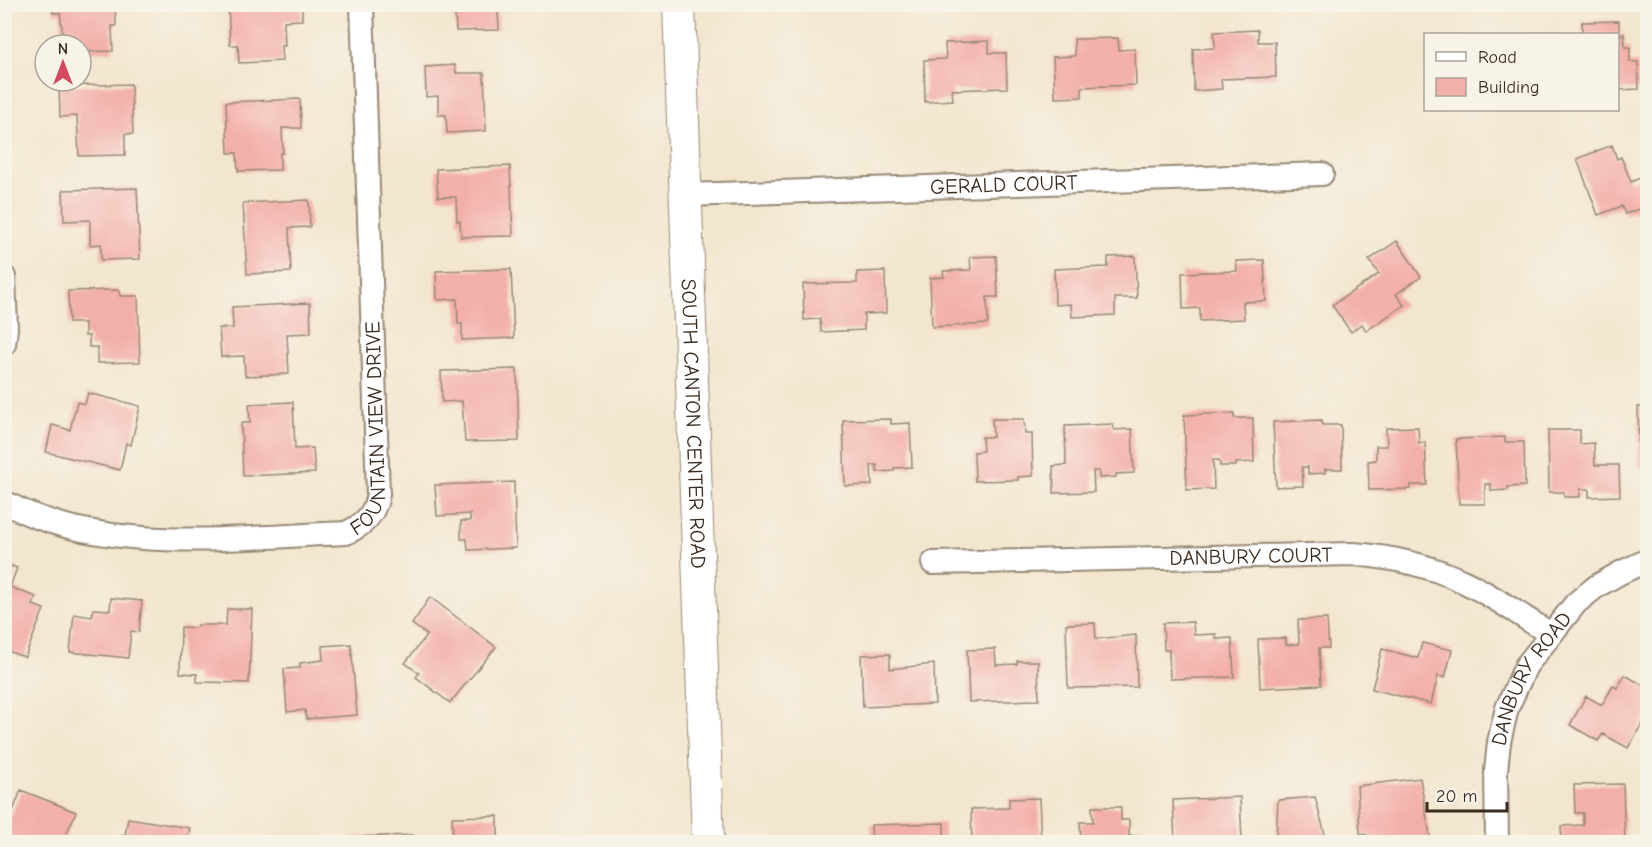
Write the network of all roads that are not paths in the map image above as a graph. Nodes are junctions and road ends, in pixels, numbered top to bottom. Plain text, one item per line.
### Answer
1 (362, 4) edge
2 (679, 4) edge
3 (1322, 174) dead end
4 (686, 195) junction
5 (4, 277) edge
6 (4, 344) edge
7 (4, 502) edge
8 (1647, 560) edge
9 (933, 563) dead end
10 (1551, 634) junction
11 (708, 843) edge
12 (1497, 843) edge

1 - 7 street, FOUNTAIN VIEW DRIVE
2 - 4 main road, SOUTH CANTON CENTER ROAD
3 - 4 street, GERALD COURT
4 - 11 main road, SOUTH CANTON CENTER ROAD
5 - 6 street
8 - 10 street, DANBURY ROAD
9 - 10 street, DANBURY COURT
10 - 12 street, DANBURY ROAD

